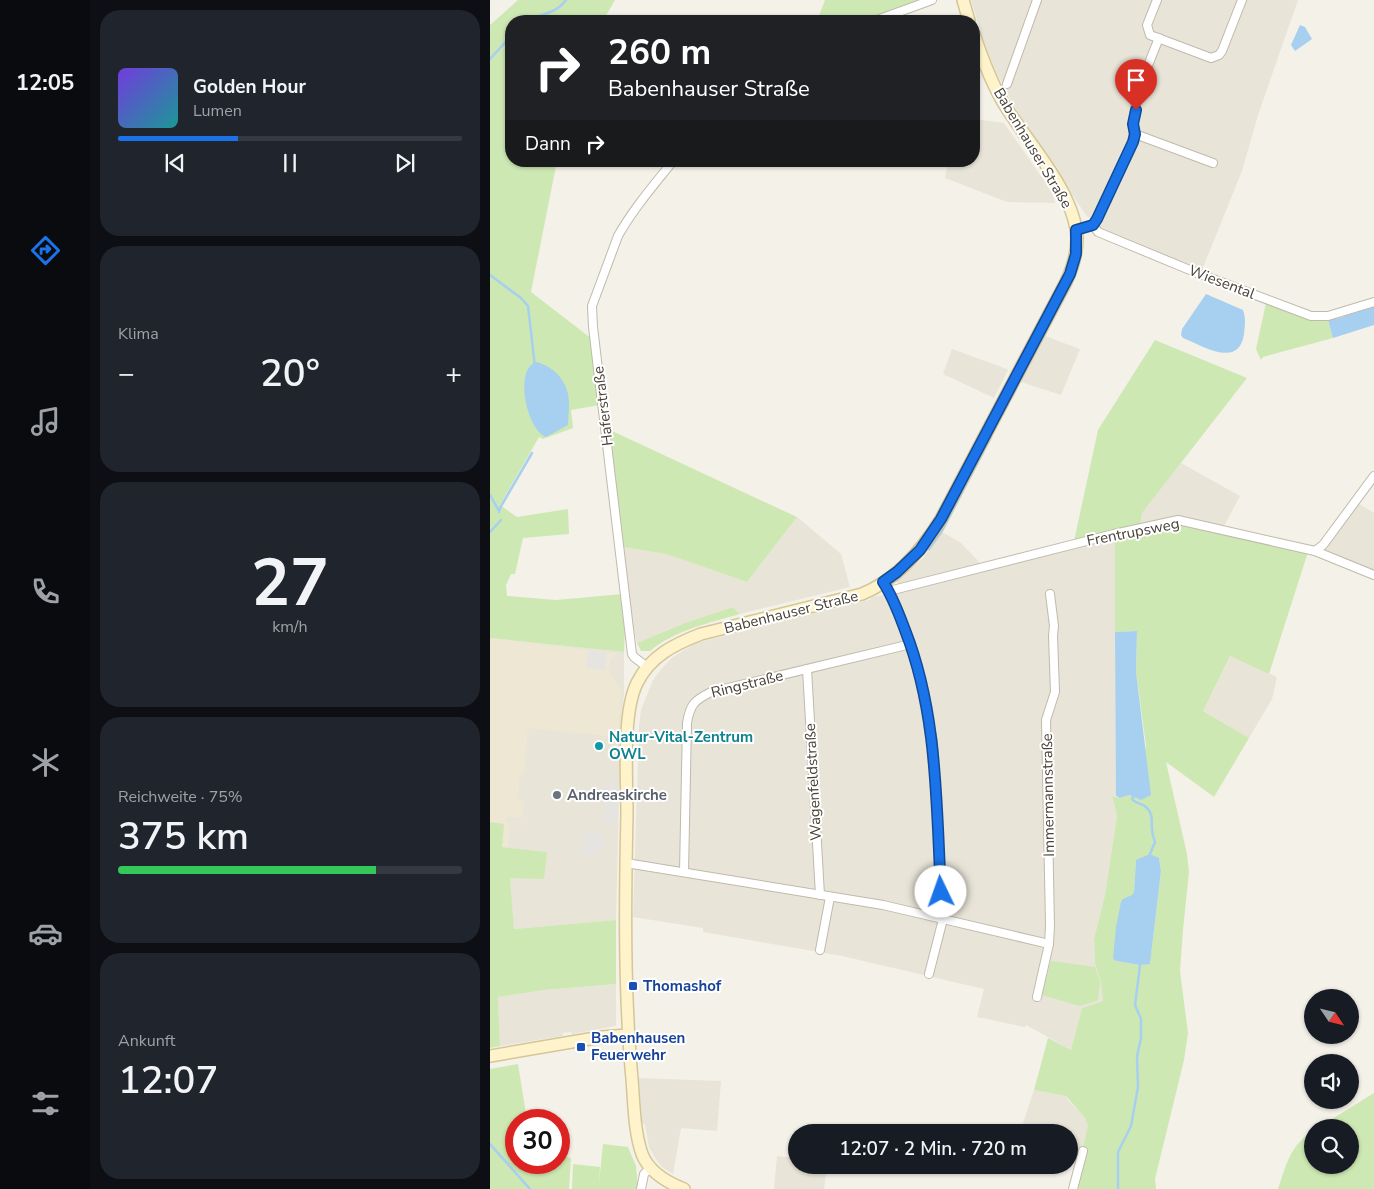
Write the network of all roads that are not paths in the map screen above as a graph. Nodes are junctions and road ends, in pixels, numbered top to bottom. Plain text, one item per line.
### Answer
1 (932, 0) edge
2 (962, 0) edge
3 (1037, 0) edge
4 (1157, 0) edge
5 (1242, 0) edge
6 (891, 15) edge
7 (967, 15) edge
8 (1159, 38) junction
9 (980, 51) edge
10 (1007, 84) dead end
11 (1135, 134) junction
12 (1213, 163) dead end
13 (668, 167) edge
14 (1093, 225) junction
15 (1076, 230) junction
16 (1374, 302) edge
17 (1374, 476) edge
18 (1315, 551) junction
19 (1374, 575) edge
20 (886, 587) junction
21 (1050, 594) dead end
22 (910, 644) junction
23 (647, 667) junction
24 (807, 670) junction
25 (626, 863) junction
26 (684, 872) junction
27 (820, 895) junction
28 (830, 897) junction
29 (943, 919) junction
30 (1049, 944) junction
31 (820, 950) dead end
32 (929, 974) dead end
33 (1036, 997) dead end
34 (628, 1035) junction
35 (490, 1056) edge
36 (1083, 1151) dead end
37 (650, 1168) junction
38 (641, 1189) edge
39 (684, 1189) edge
40 (1073, 1189) edge

1 - 6 street
2 - 7 main road
3 - 10 street
4 - 8 street
5 - 8 street
8 - 11 street
9 - 15 main road, Babenhauser Straße
11 - 12 street
11 - 14 street
13 - 23 street, Haferstraße
14 - 15 street
14 - 16 street, Wiesental
15 - 20 main road, Babenhauser Straße
17 - 18 street
18 - 19 street, Frentrupsweg
18 - 20 street, Frentrupsweg
20 - 22 street
20 - 23 main road, Babenhauser Straße
21 - 30 street, Immermannstraße
22 - 24 street, Ringstraße
22 - 29 street
23 - 25 main road, Babenhauser Straße
24 - 26 street, Ringstraße
24 - 27 street, Wagenfeldstraße
25 - 26 street
25 - 34 main road, Babenhauser Straße
26 - 27 street
27 - 28 street
28 - 29 street
28 - 31 street
29 - 30 street
29 - 32 street
30 - 33 street, Immermannstraße
34 - 35 main road
34 - 37 main road, Babenhauser Straße
36 - 40 street
37 - 38 street
37 - 39 main road

